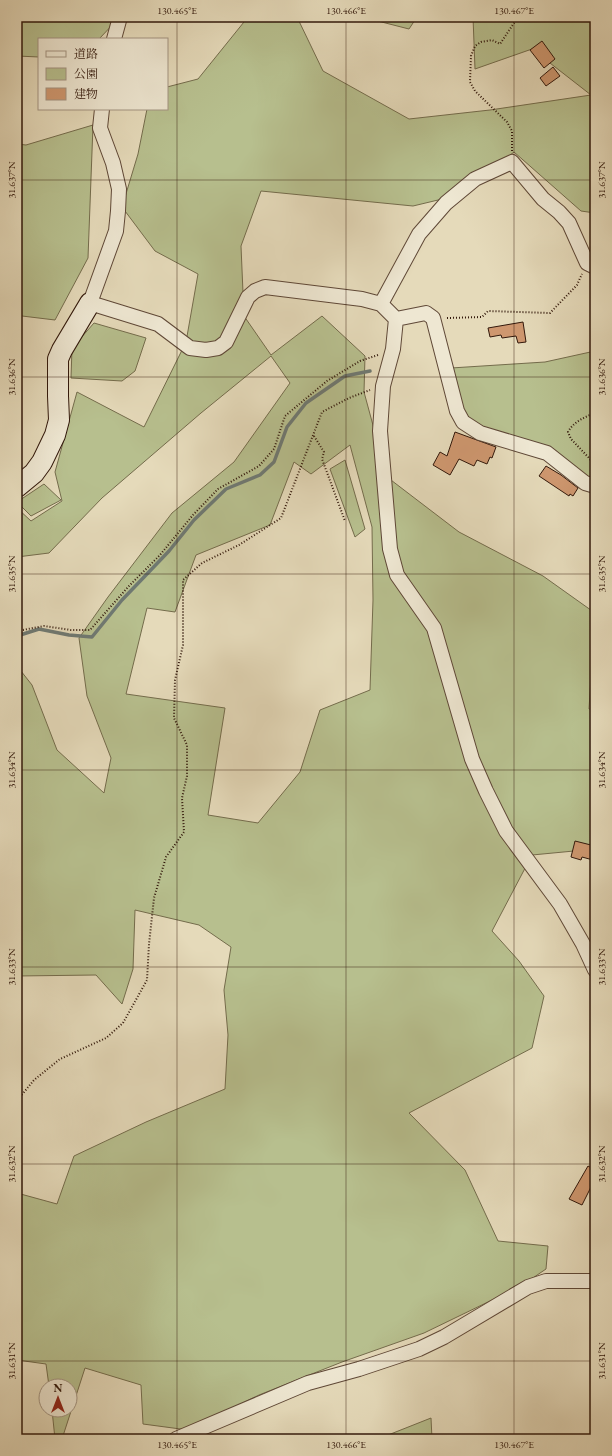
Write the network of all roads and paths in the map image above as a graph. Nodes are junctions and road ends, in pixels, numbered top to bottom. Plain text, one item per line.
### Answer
1 (120, 17) edge
2 (518, 17) edge
3 (114, 38) edge
4 (102, 110) edge
5 (512, 162) junction
6 (591, 265) edge
7 (90, 303) junction
8 (381, 304) junction
9 (433, 318) junction
10 (396, 319) junction
11 (393, 349) junction
12 (383, 386) junction
13 (595, 413) edge
14 (314, 436) junction
15 (595, 470) edge
16 (595, 486) edge
17 (17, 487) edge
18 (345, 521) dead end
19 (17, 631) edge
20 (595, 970) edge
21 (17, 1112) edge
22 (17, 1169) edge
23 (17, 1191) edge
24 (595, 1281) edge
25 (176, 1439) edge

1 - 3 street
2 - 5 path
4 - 7 street
5 - 6 street
5 - 8 street
6 - 9 path
7 - 8 street
7 - 17 street
8 - 10 street
9 - 10 street
9 - 16 street
10 - 11 street
11 - 12 street
11 - 19 path
12 - 14 path
12 - 20 street
13 - 15 path
14 - 18 path
14 - 21 path
22 - 23 path
24 - 25 street

